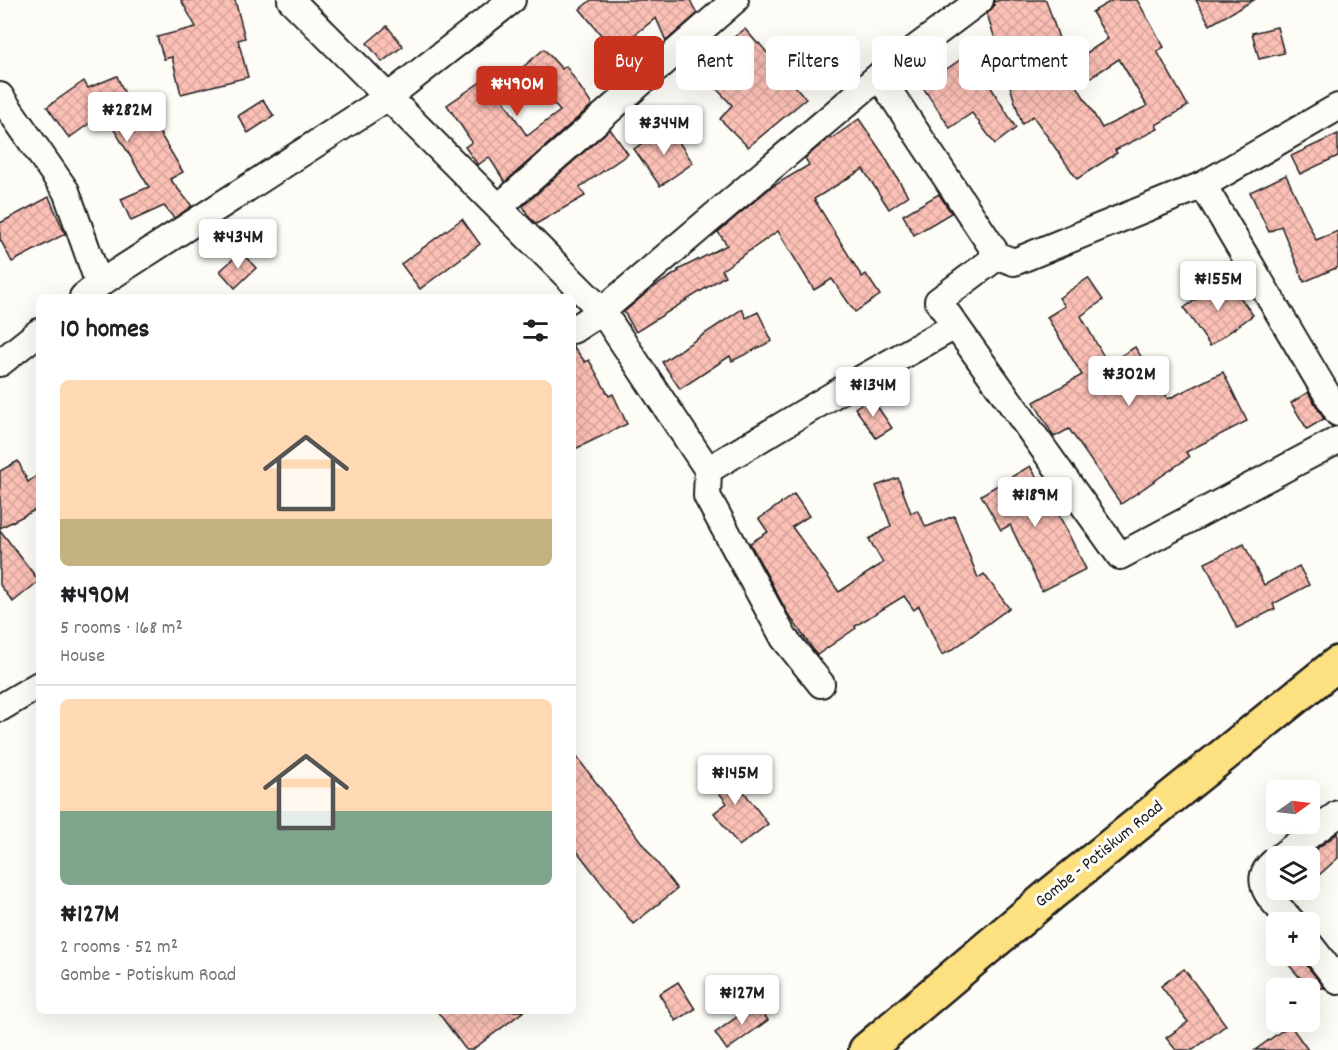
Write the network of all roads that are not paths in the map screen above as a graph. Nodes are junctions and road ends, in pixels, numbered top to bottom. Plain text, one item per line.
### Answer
1 (291, 0) edge
2 (512, 0) edge
3 (735, 0) edge
4 (980, 0) edge
5 (932, 36) edge
6 (872, 82) edge
7 (888, 90) edge
8 (0, 96) edge
9 (388, 97) junction
10 (1338, 107) edge
11 (1203, 185) junction
12 (499, 207) junction
13 (998, 256) junction
14 (91, 291) edge
15 (602, 310) junction
16 (955, 326) junction
17 (576, 328) edge
18 (36, 334) edge
19 (0, 363) edge
20 (1338, 413) edge
21 (1338, 440) edge
22 (708, 470) junction
23 (1338, 663) edge
24 (821, 684) dead end
25 (36, 687) edge
26 (0, 708) edge
27 (1338, 814) edge
28 (1295, 846) edge
29 (1266, 869) edge
30 (1266, 890) edge
31 (1274, 900) edge
32 (1284, 912) edge
33 (1320, 958) edge
34 (1338, 981) edge
35 (866, 1050) edge

1 - 9 street
2 - 9 street
3 - 12 street
4 - 5 street
6 - 15 street
7 - 13 street
8 - 14 street
9 - 12 street
9 - 14 street
10 - 11 street
11 - 13 street
11 - 20 street
12 - 15 street
13 - 16 street
15 - 17 street
15 - 22 street
16 - 21 street
16 - 22 street
18 - 19 street
22 - 24 street
23 - 35 main road, Gombe - Potiskum Road
25 - 26 street
27 - 28 street
29 - 30 street
31 - 32 street
33 - 34 street

